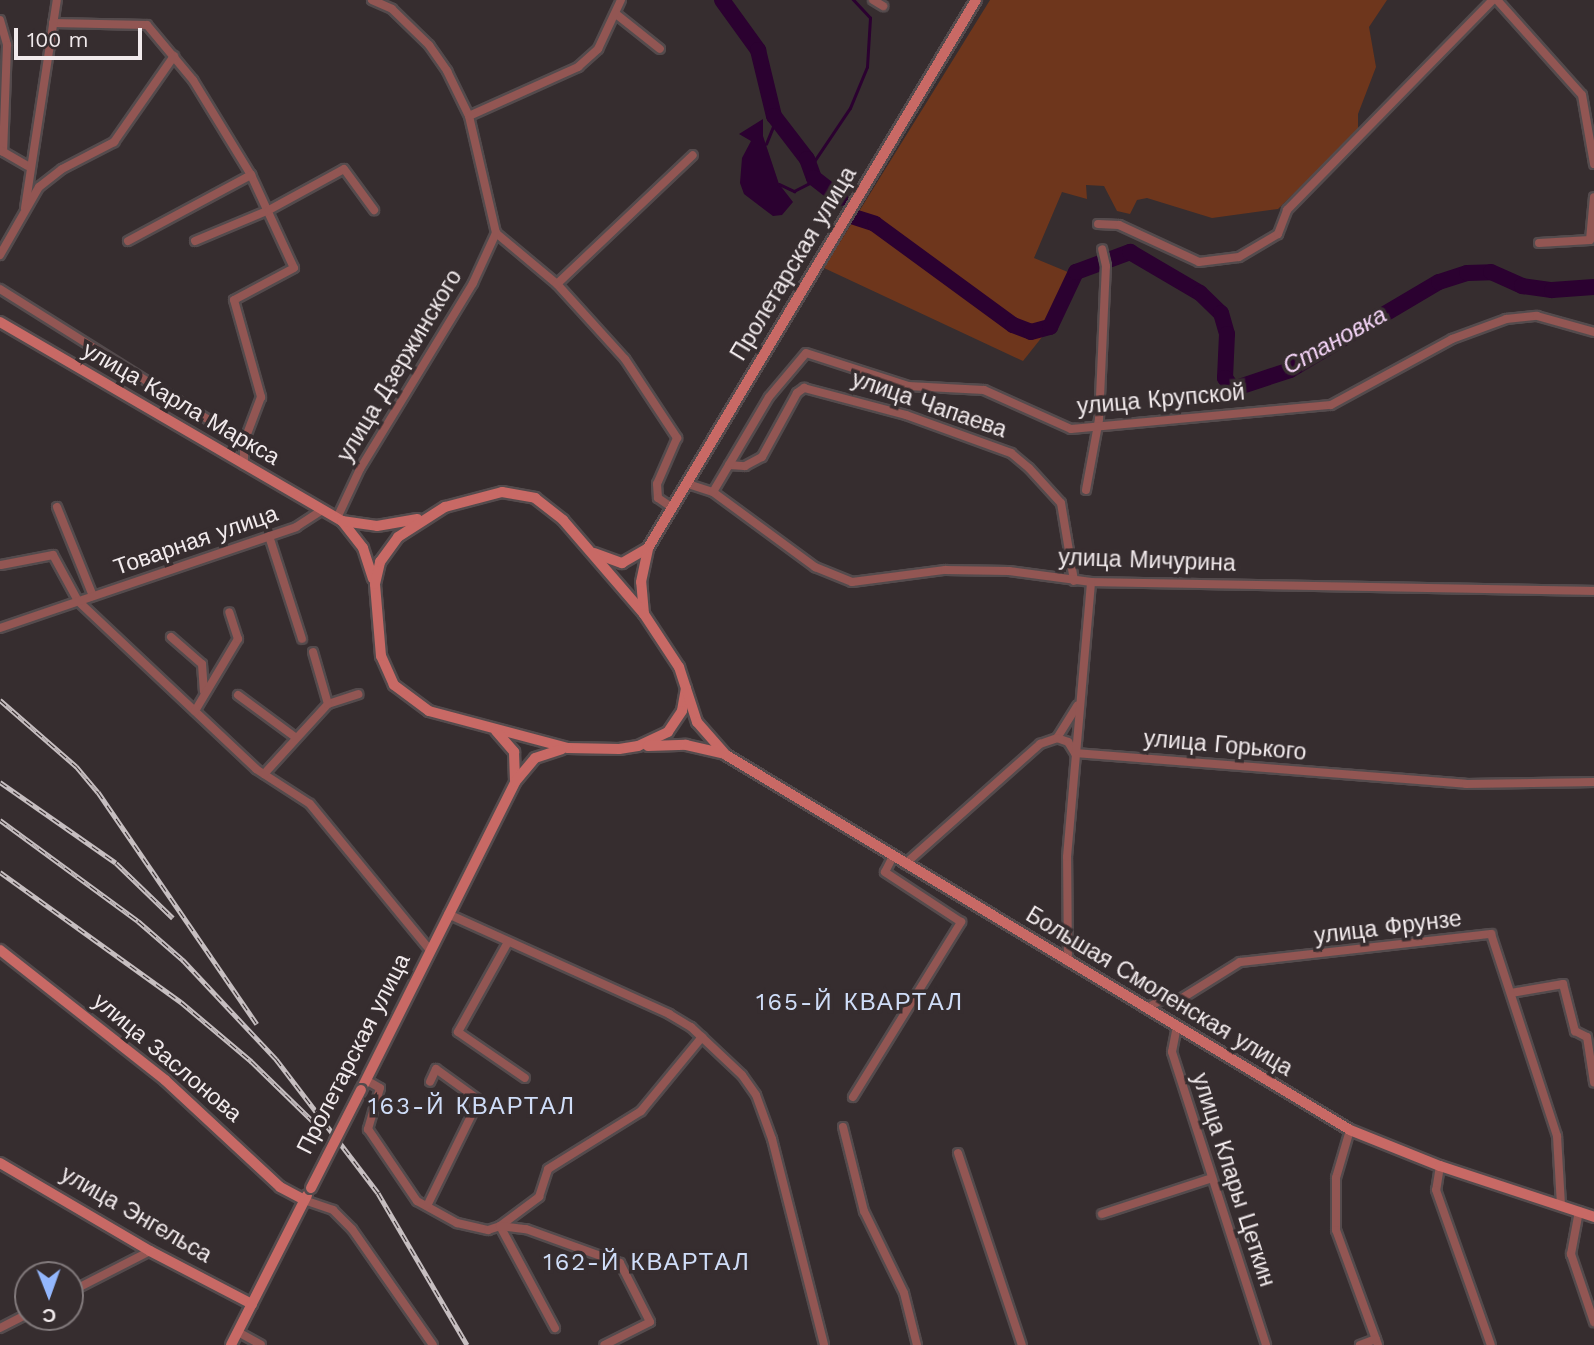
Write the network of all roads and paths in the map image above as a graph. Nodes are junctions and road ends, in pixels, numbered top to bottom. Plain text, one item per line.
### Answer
1 (57, 0) edge
2 (372, 0) edge
3 (621, 0) edge
4 (873, 0) edge
5 (976, 0) edge
6 (1495, 0) edge
7 (883, 6) dead end
8 (616, 14) junction
9 (0, 20) edge
10 (53, 23) junction
11 (660, 49) dead end
12 (174, 56) junction
13 (469, 116) junction
14 (2, 151) edge
15 (693, 155) dead end
16 (1594, 164) edge
17 (28, 166) junction
18 (251, 175) junction
19 (1594, 197) edge
20 (269, 210) junction
21 (374, 210) dead end
22 (24, 213) junction
23 (1098, 224) dead end
24 (496, 233) junction
25 (128, 241) dead end
26 (195, 241) dead end
27 (1538, 243) dead end
28 (1102, 249) dead end
29 (0, 255) edge
30 (557, 284) junction
31 (0, 289) edge
32 (0, 322) edge
33 (1594, 332) edge
34 (1098, 424) junction
35 (244, 442) junction
36 (244, 465) junction
37 (729, 465) junction
38 (688, 484) junction
39 (1086, 490) dead end
40 (713, 492) junction
41 (58, 507) dead end
42 (673, 508) junction
43 (322, 510) junction
44 (427, 516) junction
45 (339, 520) junction
46 (269, 536) junction
47 (648, 548) junction
48 (587, 549) junction
49 (1, 565) edge
50 (1074, 581) junction
51 (1091, 582) junction
52 (375, 584) junction
53 (1594, 590) edge
54 (93, 596) junction
55 (78, 601) junction
56 (229, 612) dead end
57 (644, 614) junction
58 (0, 628) edge
59 (171, 636) dead end
60 (302, 639) dead end
61 (313, 652) dead end
62 (686, 688) junction
63 (204, 691) junction
64 (358, 694) dead end
65 (238, 695) dead end
66 (1079, 703) junction
67 (328, 704) junction
68 (195, 711) junction
69 (491, 728) junction
70 (295, 737) junction
71 (1057, 738) junction
72 (638, 747) junction
73 (568, 748) junction
74 (1075, 753) junction
75 (726, 755) junction
76 (264, 774) junction
77 (515, 782) junction
78 (1594, 782) edge
79 (893, 856) junction
80 (905, 864) junction
81 (448, 914) junction
82 (508, 943) junction
83 (0, 950) edge
84 (430, 950) junction
85 (1068, 962) junction
86 (1511, 993) junction
87 (1147, 1008) junction
88 (1177, 1026) junction
89 (702, 1037) junction
90 (1591, 1037) edge
91 (525, 1079) dead end
92 (430, 1082) dead end
93 (1594, 1082) edge
94 (363, 1085) junction
95 (853, 1097) dead end
96 (843, 1127) dead end
97 (1350, 1130) junction
98 (958, 1153) dead end
99 (0, 1163) edge
100 (1440, 1166) junction
101 (1209, 1179) junction
102 (304, 1200) junction
103 (1560, 1205) junction
104 (427, 1206) junction
105 (1579, 1211) junction
106 (1102, 1214) dead end
107 (1594, 1217) edge
108 (500, 1226) junction
109 (150, 1251) junction
110 (84, 1285) edge
111 (252, 1304) junction
112 (1594, 1322) edge
113 (555, 1328) dead end
114 (238, 1332) junction
115 (1377, 1342) edge
116 (231, 1345) edge
117 (261, 1345) edge
118 (433, 1345) edge
119 (604, 1345) edge
120 (824, 1345) edge
121 (917, 1345) edge
122 (1022, 1345) edge
123 (1266, 1345) edge
124 (1360, 1345) edge
125 (1491, 1345) edge

1 - 10 street
2 - 13 street
3 - 8 street
4 - 7 street
5 - 38 main road, Пролетарская улица
6 - 16 street
6 - 23 street
8 - 11 street
8 - 13 street
9 - 14 street
10 - 12 street
10 - 17 street
12 - 18 street
12 - 22 street
13 - 24 street
14 - 17 street
15 - 30 street
17 - 22 street
18 - 20 street
18 - 25 street
19 - 27 street
20 - 21 street
20 - 26 street
20 - 35 street
22 - 29 street
24 - 30 street
24 - 45 street, улица Дзержинского
28 - 34 street
30 - 42 street
31 - 35 street, улица Карла Маркса
32 - 36 main road, улица Карла Маркса
33 - 34 street, улица Крупской
34 - 37 street, улица Крупской
34 - 39 street
35 - 36 street
36 - 43 main road, улица Карла Маркса
37 - 40 street, улица Крупской
37 - 50 street, улица Чапаева
38 - 40 street, улица Мичурина
38 - 42 main road, Пролетарская улица
40 - 50 street, улица Мичурина
41 - 54 street
42 - 47 main road, Пролетарская улица
43 - 45 main road, улица Карла Маркса
43 - 46 street, Товарная улица
44 - 45 main road, улица Карла Маркса
44 - 48 main road, Большая Смоленская улица
44 - 52 main road
45 - 52 main road, улица Карла Маркса
46 - 54 street, Товарная улица
46 - 60 street
47 - 48 main road
47 - 57 main road, Пролетарская улица
48 - 57 main road, Большая Смоленская улица
49 - 55 street
50 - 51 street, улица Мичурина
51 - 53 street, улица Мичурина
51 - 66 street
52 - 69 main road
54 - 55 street, Товарная улица
55 - 58 street, Товарная улица
55 - 68 street
56 - 63 street
57 - 62 main road, Большая Смоленская улица
59 - 63 street
61 - 67 street
62 - 72 main road
62 - 75 main road, Большая Смоленская улица
63 - 68 street
64 - 67 street
65 - 70 street
66 - 71 street
66 - 74 street
67 - 70 street
68 - 76 street
69 - 73 main road
69 - 77 main road
70 - 76 street
71 - 74 street
71 - 80 street
72 - 73 main road, Большая Смоленская улица
72 - 75 main road, Большая Смоленская улица
73 - 77 main road, Пролетарская улица
74 - 78 street, улица Горького
74 - 85 street
75 - 79 main road, Большая Смоленская улица
76 - 84 street
77 - 81 main road, Пролетарская улица
79 - 80 main road, Большая Смоленская улица
79 - 95 street
80 - 85 main road, Большая Смоленская улица
81 - 82 street
81 - 84 main road, Пролетарская улица
82 - 89 street
82 - 91 street
83 - 102 main road, улица Заслонова
84 - 94 main road, Пролетарская улица
85 - 87 main road, Большая Смоленская улица
86 - 87 street, улица Фрунзе
86 - 90 street
86 - 103 street, улица Фрунзе
87 - 88 main road, Большая Смоленская улица
88 - 97 main road, Большая Смоленская улица
88 - 101 street, улица Клары Цеткин
89 - 108 street
89 - 120 street
90 - 93 street
92 - 104 street
94 - 102 main road, Пролетарская улица, bridge
94 - 104 street
96 - 121 street
97 - 100 main road, Большая Смоленская улица
97 - 115 street
98 - 122 street
99 - 109 main road, улица Энгельса
100 - 103 main road, Большая Смоленская улица
100 - 125 street
101 - 106 street
101 - 123 street, улица Клары Цеткин
102 - 111 main road, Пролетарская улица
102 - 118 street
103 - 105 main road, Большая Смоленская улица
104 - 108 street
105 - 107 main road, Большая Смоленская улица
105 - 112 street
108 - 113 street
108 - 119 street
109 - 110 street
109 - 111 main road, улица Энгельса
111 - 114 main road, Пролетарская улица
114 - 116 main road, Пролетарская улица
114 - 117 street
115 - 124 street

